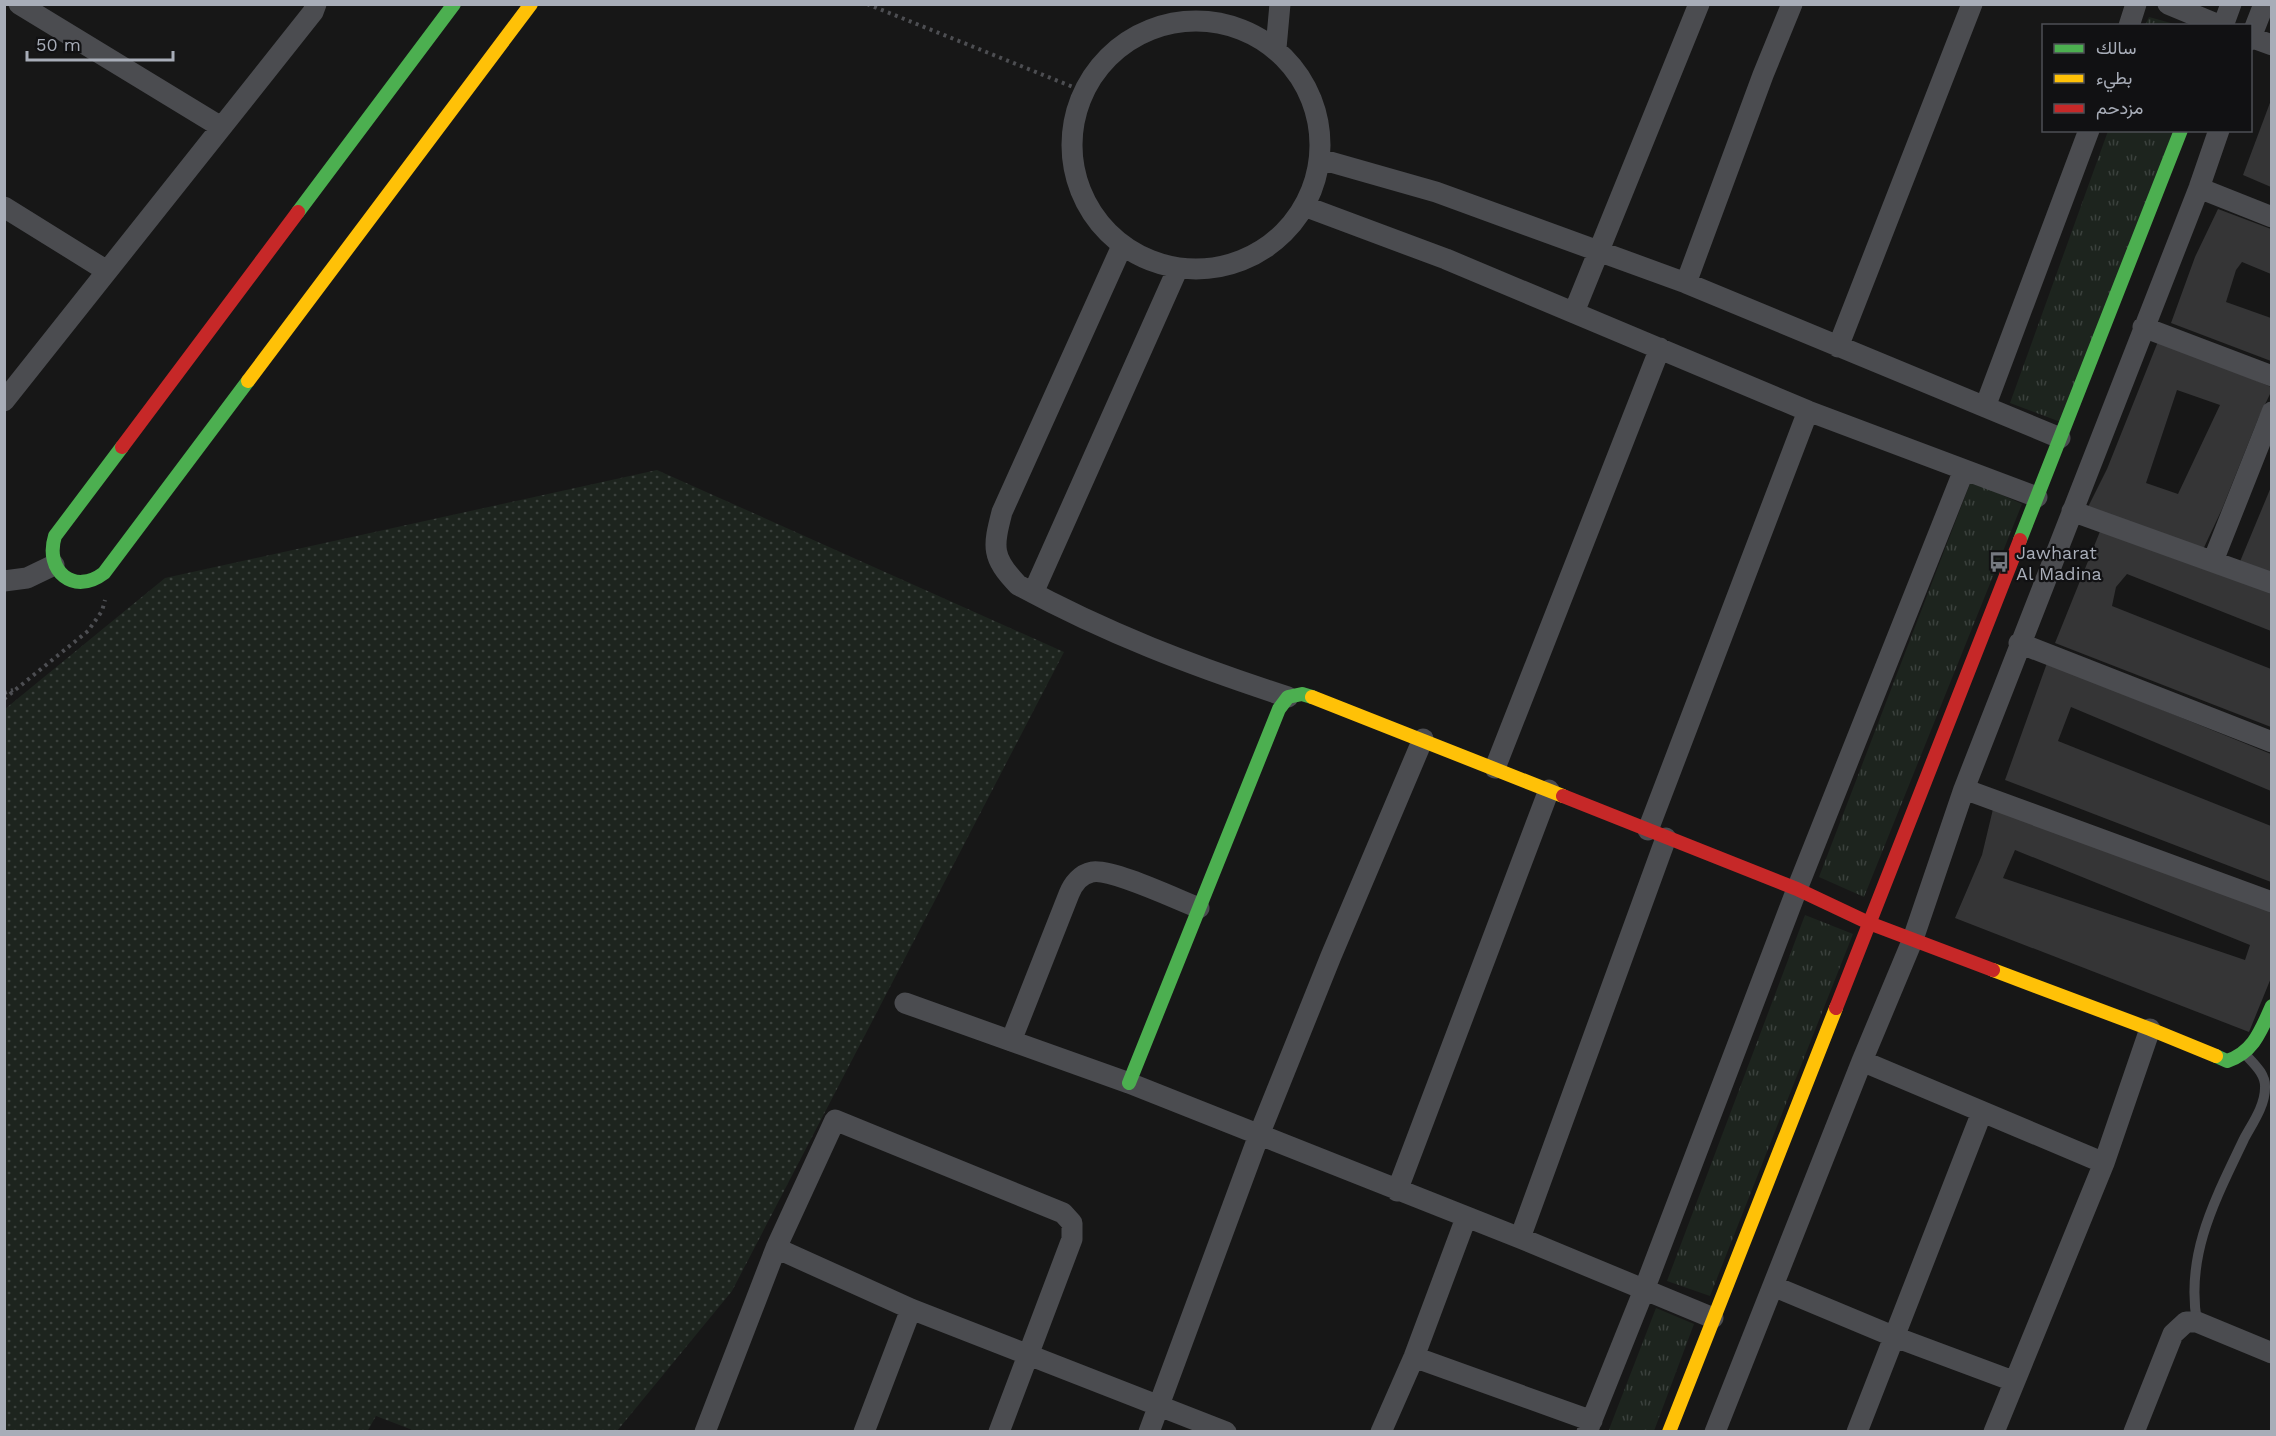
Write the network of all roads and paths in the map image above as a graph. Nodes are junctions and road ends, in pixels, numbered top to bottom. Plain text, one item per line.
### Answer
1 (19, 4) edge
2 (316, 4) edge
3 (454, 4) edge
4 (531, 4) edge
5 (867, 4) edge
6 (1280, 4) edge
7 (1699, 4) edge
8 (1792, 4) edge
9 (1972, 4) edge
10 (2136, 4) edge
11 (2168, 4) edge
12 (2231, 4) edge
13 (2264, 4) edge
14 (1204, 12) edge
15 (2129, 24) edge
16 (2217, 24) edge
17 (2223, 24) edge
18 (2252, 35) edge
19 (2252, 38) edge
20 (2271, 45) edge
21 (1276, 48) junction
22 (1083, 91) junction
23 (221, 127) junction
24 (2088, 132) edge
25 (2180, 132) edge
26 (2218, 132) edge
27 (1320, 159) junction
28 (2199, 188) junction
29 (1304, 206) junction
30 (4, 207) edge
31 (2271, 217) edge
32 (1122, 246) junction
33 (1598, 253) junction
34 (1179, 268) junction
35 (107, 272) junction
36 (1686, 283) junction
37 (1574, 312) junction
38 (2143, 327) junction
39 (1838, 347) junction
40 (1660, 348) junction
41 (2271, 376) edge
42 (4, 401) edge
43 (1985, 407) junction
44 (1808, 411) junction
45 (2271, 412) edge
46 (2060, 438) junction
47 (1964, 470) junction
48 (2037, 497) junction
49 (2072, 511) junction
50 (2213, 561) junction
51 (54, 565) junction
52 (104, 573) junction
53 (4, 581) edge
54 (2271, 583) edge
55 (1033, 593) junction
56 (2019, 643) junction
57 (17, 689) junction
58 (4, 693) edge
59 (1288, 697) junction
60 (4, 699) edge
61 (1423, 739) junction
62 (2271, 742) edge
63 (1495, 768) junction
64 (1964, 789) junction
65 (1549, 790) junction
66 (1657, 834) junction
67 (1797, 889) junction
68 (2271, 902) edge
69 (1199, 908) junction
70 (1869, 923) junction
71 (1913, 939) junction
72 (905, 1002) dead end
73 (2271, 1006) edge
74 (2150, 1029) junction
75 (1011, 1041) junction
76 (2244, 1054) junction
77 (1862, 1061) junction
78 (1129, 1083) junction
79 (1982, 1112) junction
80 (1259, 1136) junction
81 (2104, 1163) junction
82 (1397, 1191) junction
83 (1467, 1218) junction
84 (1520, 1238) junction
85 (776, 1248) junction
86 (1773, 1286) junction
87 (1644, 1290) junction
88 (911, 1309) junction
89 (1713, 1318) junction
90 (2197, 1322) junction
91 (1895, 1337) junction
92 (2271, 1353) edge
93 (1029, 1354) junction
94 (1414, 1356) junction
95 (2013, 1381) junction
96 (1160, 1404) junction
97 (1590, 1426) edge
98 (705, 1431) edge
99 (864, 1431) edge
100 (999, 1431) edge
101 (1149, 1431) edge
102 (1226, 1431) edge
103 (1382, 1431) edge
104 (1669, 1431) edge
105 (1715, 1431) edge
106 (1857, 1431) edge
107 (1994, 1431) edge
108 (2134, 1431) edge

1 - 23 street
2 - 23 street
3 - 51 street
4 - 52 street
5 - 22 path
6 - 21 street
7 - 33 street
8 - 36 street
9 - 39 street
10 - 15 street
11 - 16 street
12 - 17 street
13 - 18 street
14 - 21 street
14 - 22 street
19 - 20 street
21 - 27 street
22 - 32 street
23 - 35 street
24 - 43 street
25 - 46 street
26 - 28 street
27 - 29 street
27 - 33 street
28 - 31 street
28 - 38 street
29 - 34 street
29 - 37 street
30 - 35 street
32 - 34 street
32 - 55 street
33 - 36 street
33 - 37 street
34 - 55 street
35 - 42 street
36 - 39 street
37 - 40 street
38 - 41 street
38 - 49 street
39 - 43 street
40 - 44 street
40 - 63 street
43 - 46 street
44 - 47 street
44 - 66 street
45 - 50 street
46 - 48 street
47 - 48 street
47 - 67 street
48 - 70 street
49 - 50 street
49 - 56 street
50 - 54 street
51 - 52 street
51 - 53 street
52 - 57 path
55 - 59 street
56 - 62 street
56 - 64 street
57 - 58 path
57 - 60 path
59 - 61 street
59 - 69 street
61 - 63 street
61 - 80 street
63 - 65 street
64 - 68 street
64 - 71 street
65 - 66 street
65 - 82 street
66 - 67 street
66 - 84 street
67 - 70 street
67 - 87 street
69 - 75 street
69 - 78 street
70 - 71 street
70 - 89 street
71 - 74 street
71 - 77 street
72 - 75 street
73 - 76 street
74 - 76 street
74 - 81 street
75 - 78 street
76 - 90 lane
77 - 79 street
77 - 86 street
78 - 80 street
79 - 81 street
79 - 91 street
80 - 82 street
80 - 96 street
81 - 95 street
82 - 83 street
83 - 84 street
83 - 94 street
84 - 87 street
85 - 88 street
85 - 93 street
85 - 98 street
86 - 91 street
86 - 105 street
87 - 89 street
87 - 97 street
88 - 93 street
88 - 99 street
89 - 104 street
90 - 92 street
90 - 108 street
91 - 95 street
91 - 106 street
93 - 96 street
93 - 100 street
94 - 97 street
94 - 103 street
95 - 107 street
96 - 101 street
96 - 102 street

